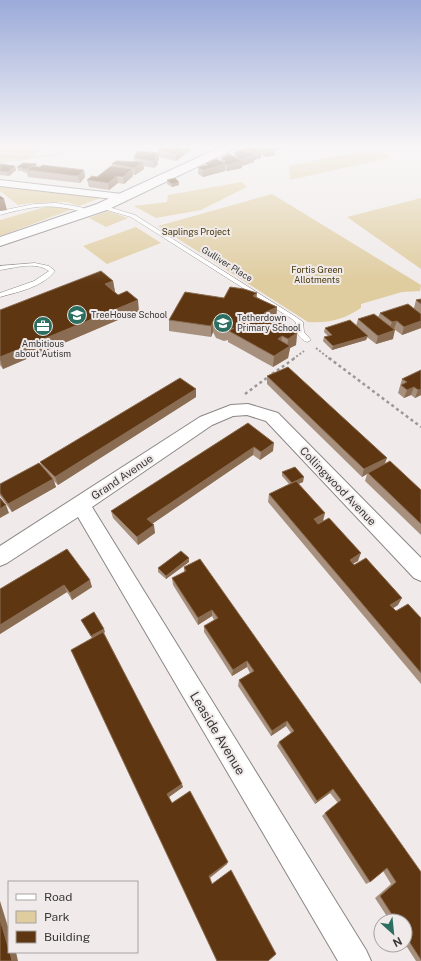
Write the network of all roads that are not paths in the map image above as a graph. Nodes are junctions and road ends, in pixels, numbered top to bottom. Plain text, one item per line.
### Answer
1 (74, 192) edge
2 (133, 192) edge
3 (122, 197) junction
4 (102, 207) junction
5 (90, 212) junction
6 (0, 213) edge
7 (0, 242) edge
8 (0, 268) edge
9 (0, 295) edge
10 (307, 340) dead end
11 (248, 409) joint
12 (81, 505) junction
13 (0, 556) edge
14 (421, 572) edge
15 (355, 961) edge

1 - 3 street
2 - 3 street
3 - 4 street
4 - 5 street
4 - 10 lane, Gulliver Place
5 - 6 lane
5 - 7 street
8 - 9 lane
11 - 12 street, Grand Avenue
11 - 14 street, Collingwood Avenue
12 - 13 street, Grand Avenue
12 - 15 street, Leaside Avenue

